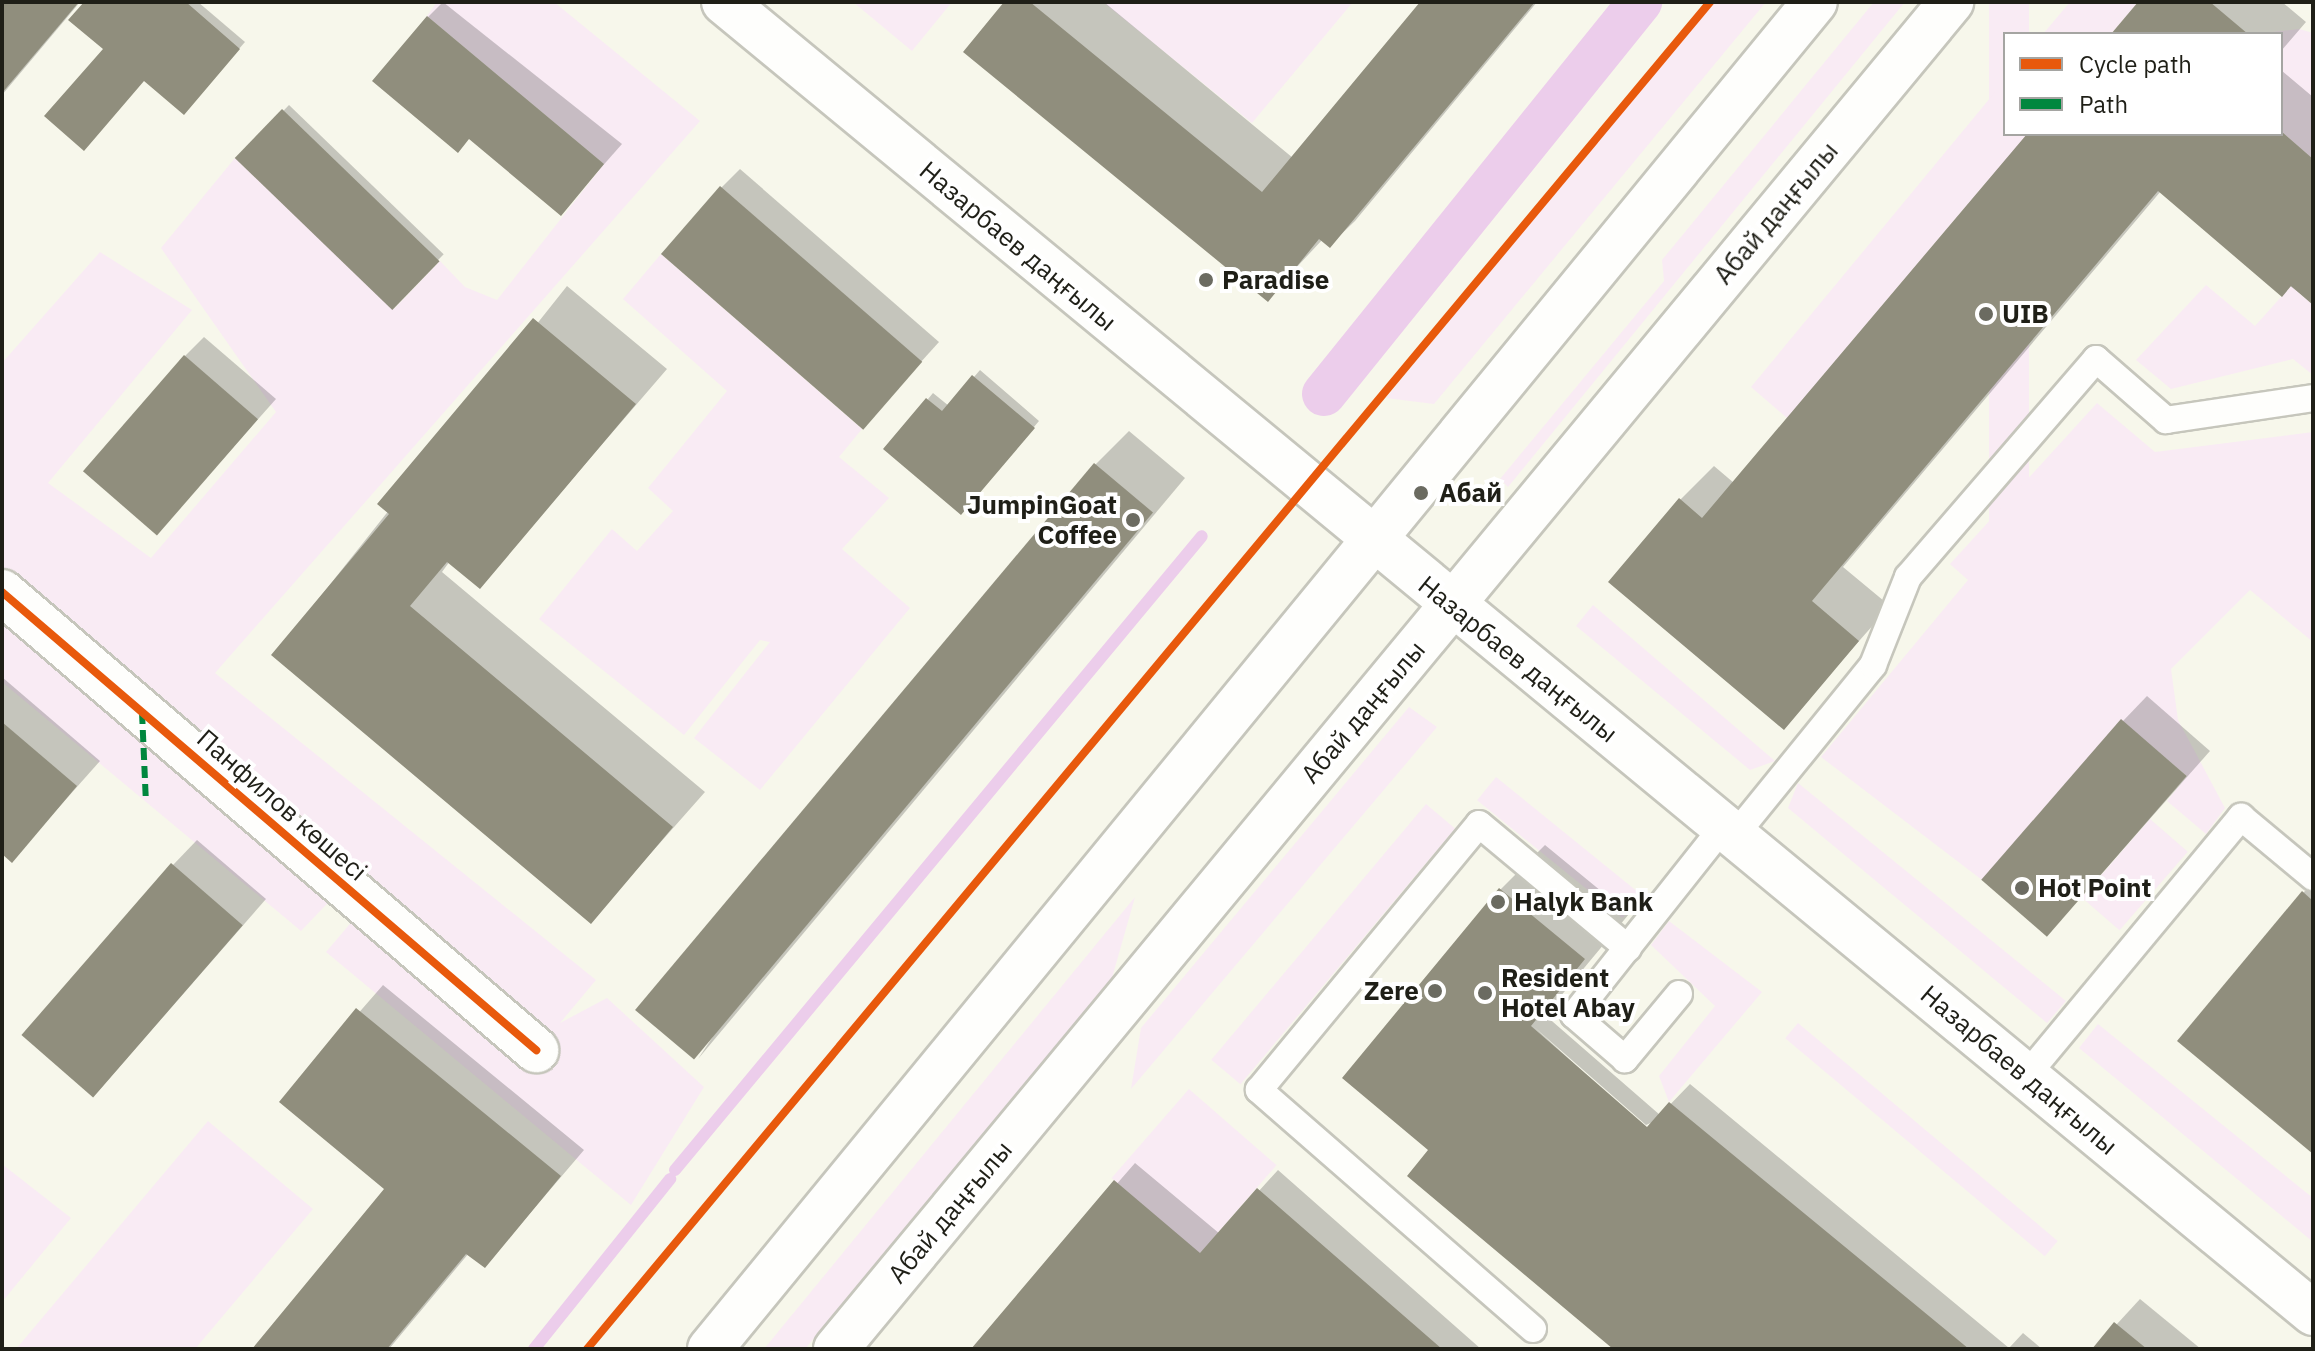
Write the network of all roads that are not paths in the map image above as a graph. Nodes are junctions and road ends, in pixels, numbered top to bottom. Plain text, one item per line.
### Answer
1 (724, 2) edge
2 (1815, 2) edge
3 (1951, 2) edge
4 (2313, 398) edge
5 (1371, 538) junction
6 (2, 592) edge
7 (1451, 605) junction
8 (1729, 830) junction
9 (2313, 877) edge
10 (1628, 948) junction
11 (1679, 994) dead end
12 (536, 1050) dead end
13 (2026, 1076) junction
14 (2313, 1313) edge
15 (1533, 1329) dead end
16 (710, 1349) edge
17 (836, 1349) edge

1 - 5 main road, Назарбаев даңғылы
2 - 5 main road
3 - 7 main road, Абай даңғылы
4 - 8 lane
5 - 7 main road, Назарбаев даңғылы
5 - 16 main road
6 - 12 main road, Панфилов көшесі
7 - 8 main road, Назарбаев даңғылы
7 - 17 main road, Абай даңғылы
8 - 10 lane
8 - 13 main road, Назарбаев даңғылы
9 - 13 lane
10 - 11 lane
10 - 15 lane
13 - 14 main road, Назарбаев даңғылы

